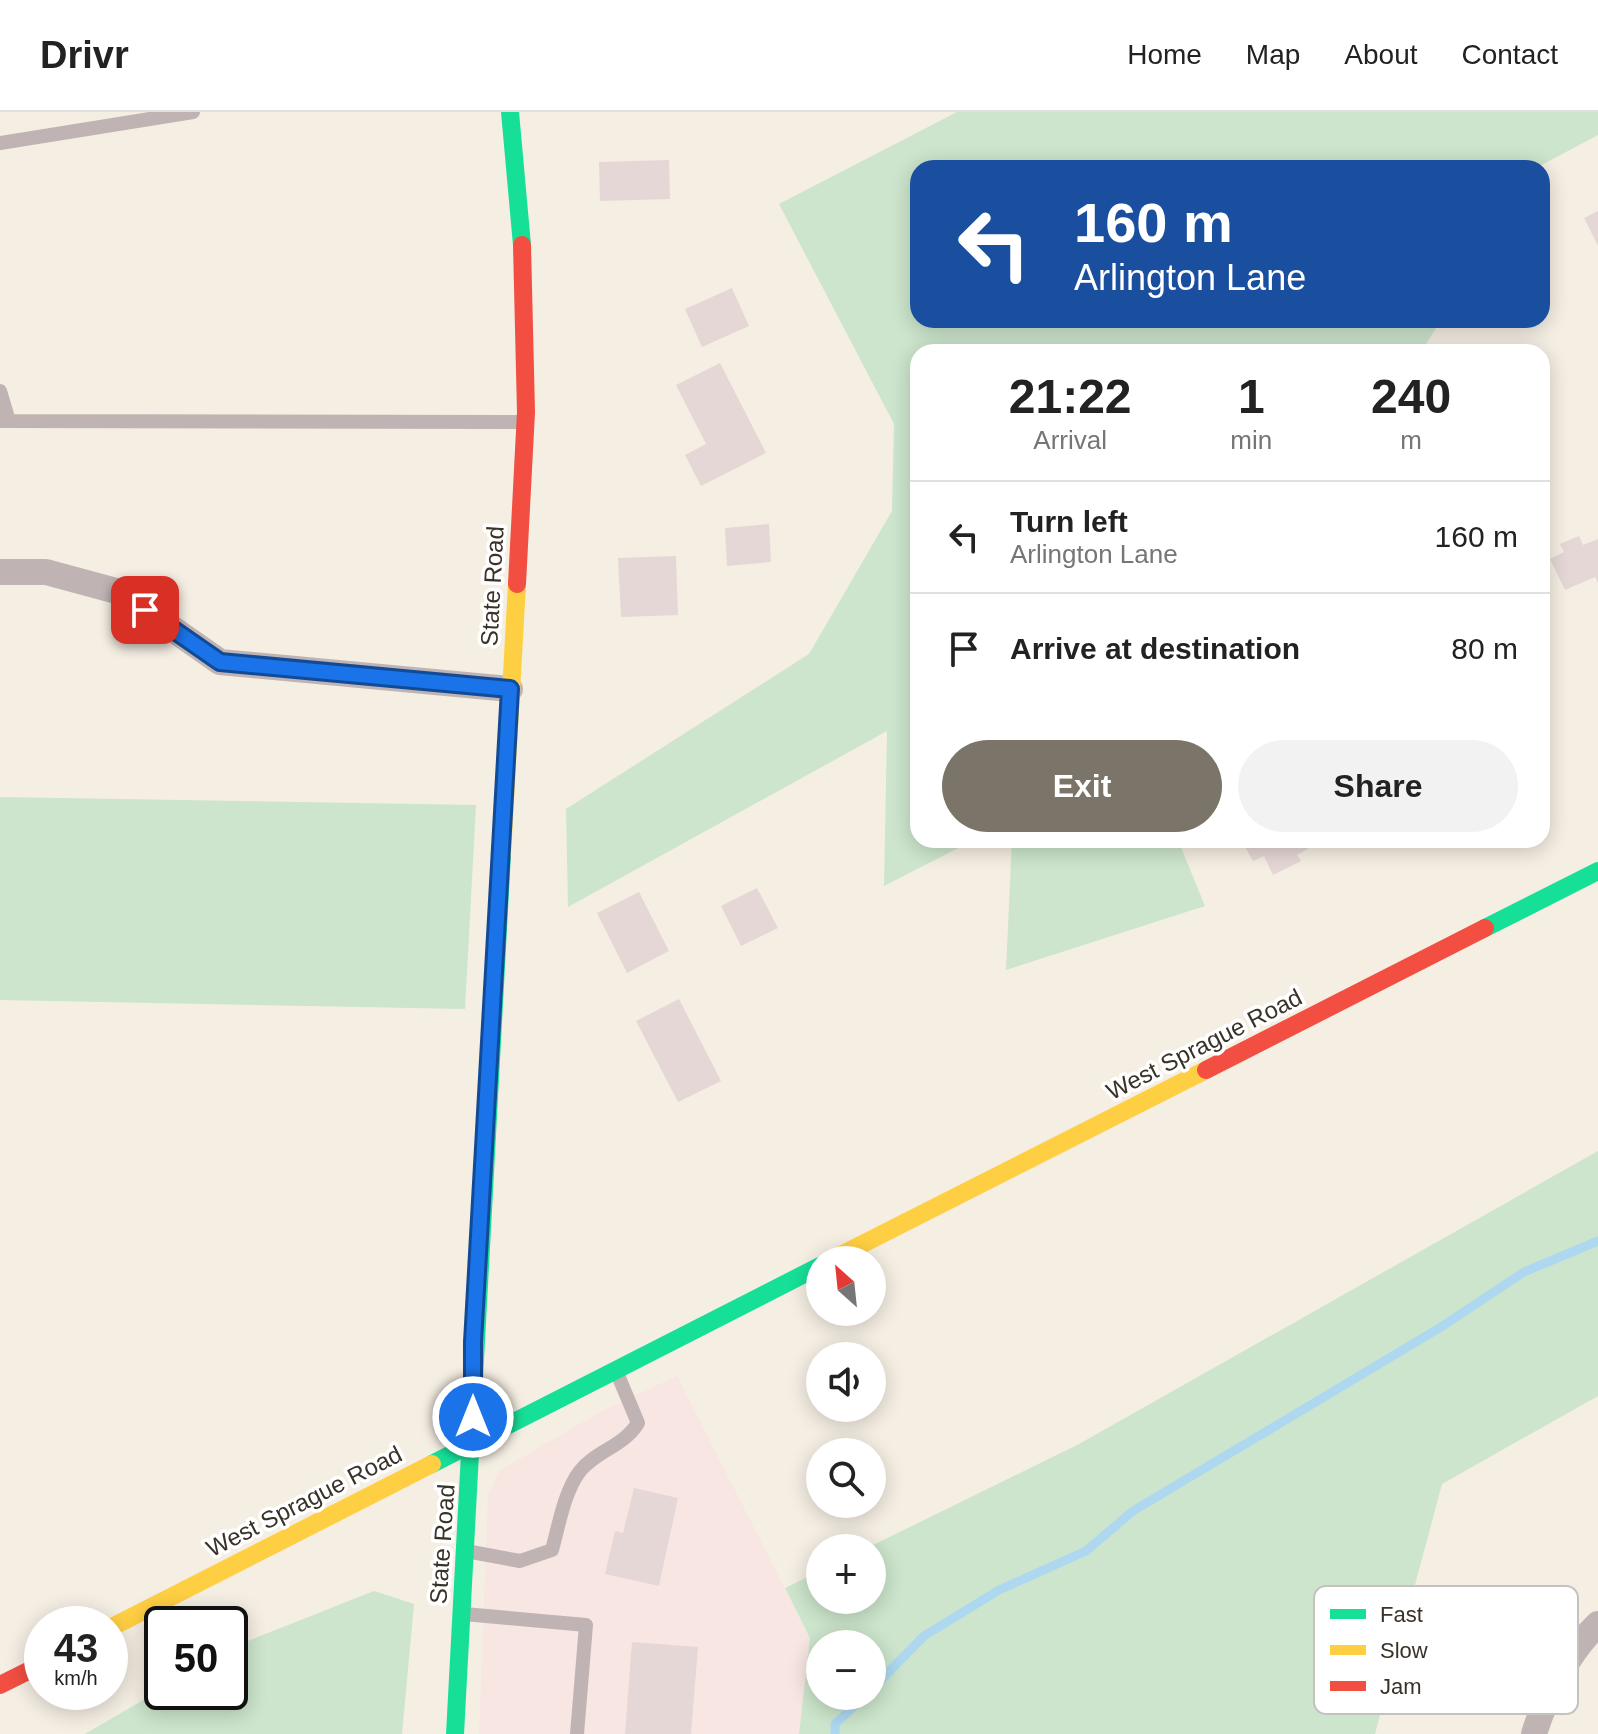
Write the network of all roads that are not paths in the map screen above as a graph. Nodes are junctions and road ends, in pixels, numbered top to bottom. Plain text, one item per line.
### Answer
1 (193, 112) edge
2 (510, 112) edge
3 (0, 143) edge
4 (0, 391) edge
5 (5, 421) edge
6 (526, 422) junction
7 (0, 572) edge
8 (510, 689) junction
9 (1598, 871) edge
10 (859, 1246) edge
11 (806, 1273) edge
12 (615, 1369) junction
13 (472, 1441) junction
14 (466, 1551) junction
15 (461, 1614) junction
16 (128, 1619) edge
17 (1598, 1624) edge
18 (1578, 1648) edge
19 (24, 1673) edge
20 (0, 1685) edge
21 (1540, 1714) edge
22 (455, 1734) edge
23 (577, 1734) edge
24 (1534, 1734) edge

1 - 3 lane
2 - 6 street, State Road
4 - 5 lane
5 - 6 lane
6 - 8 street, State Road
7 - 8 street
8 - 13 street, State Road
9 - 10 street, West Sprague Road
11 - 12 street, West Sprague Road
12 - 13 street, West Sprague Road
12 - 14 lane
13 - 14 street, State Road
13 - 16 street, West Sprague Road
14 - 15 street, State Road
15 - 22 street, State Road
15 - 23 lane
17 - 18 street
19 - 20 street
21 - 24 street

